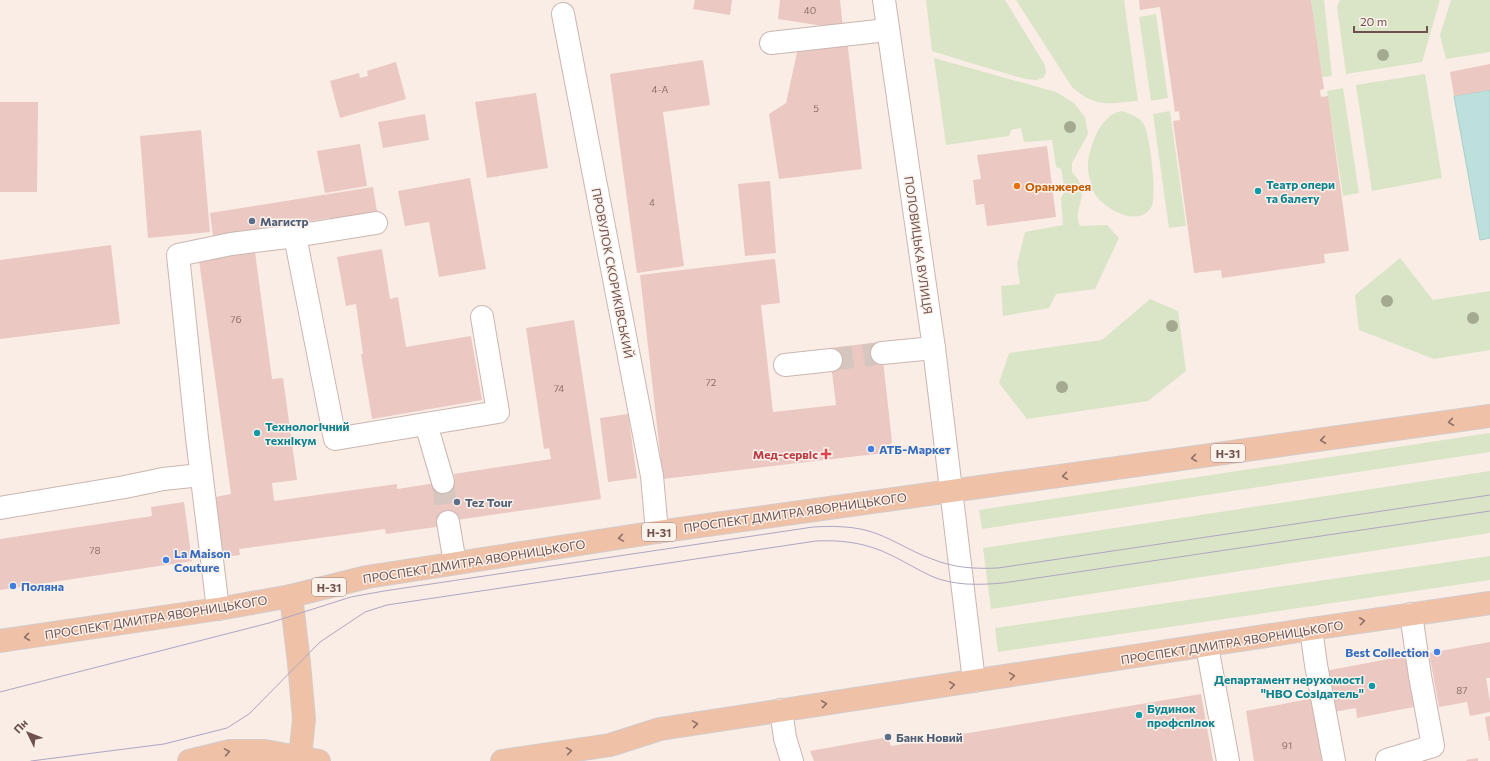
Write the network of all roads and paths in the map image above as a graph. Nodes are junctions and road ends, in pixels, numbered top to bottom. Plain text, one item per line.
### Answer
1 (884, 0) edge
2 (563, 14) dead end
3 (887, 30) junction
4 (771, 44) dead end
5 (376, 223) dead end
6 (295, 236) junction
7 (482, 317) dead end
8 (934, 348) junction
9 (882, 353) tunnel mouth
10 (831, 360) tunnel mouth
11 (785, 365) dead end
12 (1490, 416) edge
13 (426, 424) junction
14 (201, 475) junction
15 (442, 482) tunnel mouth
16 (958, 490) junction
17 (0, 508) edge
18 (448, 522) tunnel mouth
19 (657, 532) junction
20 (455, 563) junction
21 (291, 596) junction
22 (1490, 603) edge
23 (218, 609) junction
24 (1411, 614) junction
25 (1310, 629) junction
26 (0, 641) edge
27 (1207, 646) junction
28 (974, 682) junction
29 (782, 710) junction
30 (310, 759) edge
31 (1387, 760) dead end
32 (189, 761) edge
33 (502, 761) edge
34 (792, 761) edge
35 (1228, 761) edge
36 (1334, 761) edge

1 - 3 street, ПОЛОВИЦЬКА ВУЛИЦЯ
2 - 19 street, ПРОВУЛОК СКОРИКІВСЬКИЙ
3 - 4 street
3 - 8 street, ПОЛОВИЦЬКА ВУЛИЦЯ
5 - 6 street
6 - 13 street
6 - 14 street
7 - 13 street
8 - 9 street
8 - 16 street, ПОЛОВИЦЬКА ВУЛИЦЯ
10 - 11 street
12 -> 16 main road, Н-31
13 - 15 street
14 - 17 street
14 - 23 street
16 - 19 main road, ПРОСПЕКТ ДМИТРА ЯВОРНИЦЬКОГО / Н-31
16 - 28 street
18 - 20 street
19 -> 20 main road, ПРОСПЕКТ ДМИТРА ЯВОРНИЦЬКОГО / Н-31
20 - 21 main road, ПРОСПЕКТ ДМИТРА ЯВОРНИЦЬКОГО / Н-31
21 - 23 main road, ПРОСПЕКТ ДМИТРА ЯВОРНИЦЬКОГО
21 - 30 main road
22 - 24 main road, ПРОСПЕКТ ДМИТРА ЯВОРНИЦЬКОГО
23 -> 26 main road, ПРОСПЕКТ ДМИТРА ЯВОРНИЦЬКОГО
25 -> 24 main road, ПРОСПЕКТ ДМИТРА ЯВОРНИЦЬКОГО
24 - 31 street
25 - 27 main road, ПРОСПЕКТ ДМИТРА ЯВОРНИЦЬКОГО
25 - 36 street
28 -> 27 main road, ПРОСПЕКТ ДМИТРА ЯВОРНИЦЬКОГО
27 - 35 street
29 -> 28 main road, ПРОСПЕКТ ДМИТРА ЯВОРНИЦЬКОГО
33 -> 29 main road, ПРОСПЕКТ ДМИТРА ЯВОРНИЦЬКОГО
29 - 34 street
32 -> 30 main road

